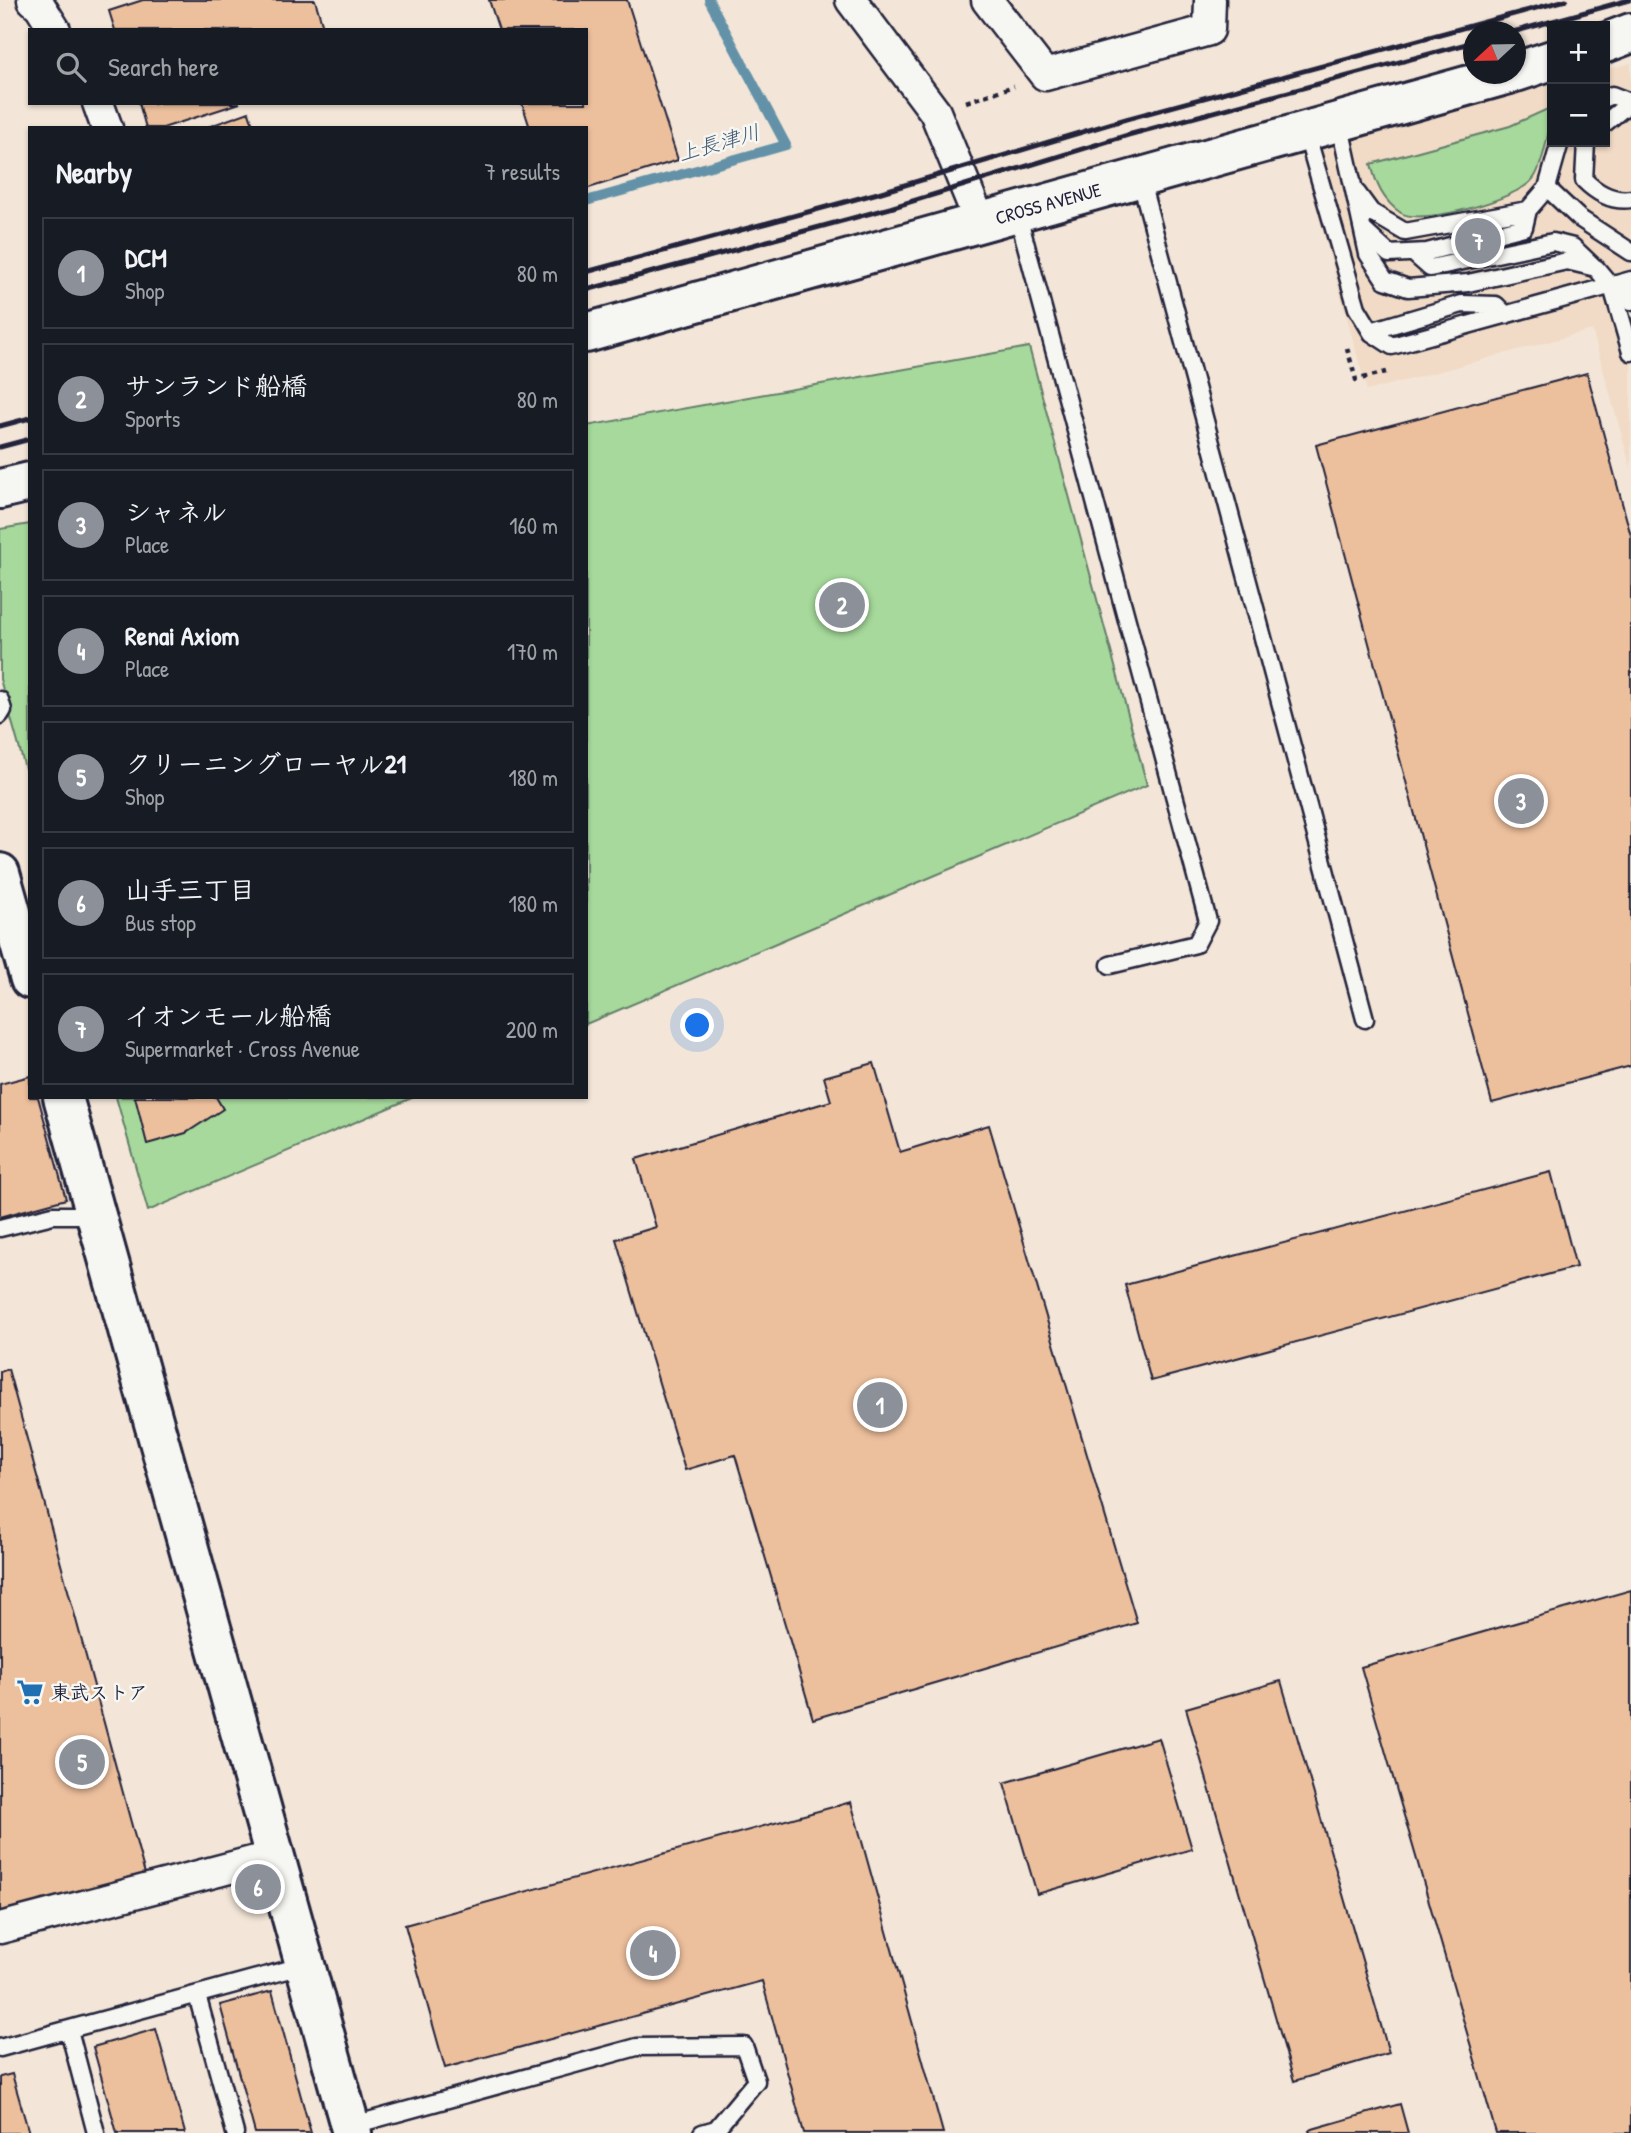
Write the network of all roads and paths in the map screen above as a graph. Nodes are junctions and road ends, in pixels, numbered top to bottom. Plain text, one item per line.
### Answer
1 (851, 0) edge
2 (987, 0) edge
3 (1210, 0) edge
4 (1631, 33) edge
5 (1610, 41) edge
6 (1547, 62) edge
7 (1526, 69) edge
8 (1045, 75) junction
9 (1474, 84) edge
10 (1610, 96) edge
11 (1631, 102) edge
12 (99, 105) edge
13 (935, 112) junction
14 (1610, 119) edge
15 (106, 126) edge
16 (1323, 127) junction
17 (1559, 147) edge
18 (1586, 147) edge
19 (1140, 175) junction
20 (1352, 186) junction
21 (1547, 188) junction
22 (1631, 199) edge
23 (1528, 210) junction
24 (1017, 212) junction
25 (980, 222) junction
26 (1363, 230) junction
27 (1631, 252) edge
28 (1413, 253) junction
29 (1596, 268) junction
30 (1623, 283) edge
31 (1631, 301) edge
32 (588, 332) edge
33 (1631, 352) edge
34 (28, 482) edge
35 (0, 489) edge
36 (0, 700) edge
37 (0, 715) edge
38 (0, 873) edge
39 (1110, 965) dead end
40 (28, 972) edge
41 (1365, 1018) dead end
42 (64, 1099) edge
43 (96, 1215) junction
44 (0, 1228) edge
45 (275, 1856) junction
46 (0, 1928) edge
47 (305, 1965) junction
48 (197, 1995) junction
49 (69, 2029) junction
50 (0, 2048) edge
51 (351, 2130) edge
52 (96, 2133) edge
53 (235, 2133) edge
54 (702, 2133) edge

1 - 13 street
2 - 8 street
3 - 8 street
4 - 5 street
6 - 7 street
8 - 13 path
9 - 16 street, CROSS AVENUE
10 - 11 lane
11 - 14 lane
12 - 15 street
13 - 25 street
16 - 19 street, CROSS AVENUE
16 - 20 lane
16 - 30 lane
17 - 21 lane
18 - 22 lane
19 - 24 street, CROSS AVENUE
19 - 41 lane
20 - 23 lane
20 - 26 lane
21 - 23 lane
21 - 27 lane
23 - 28 lane
24 - 25 street, CROSS AVENUE
24 - 39 lane
25 - 32 street, CROSS AVENUE
26 - 28 lane
26 - 29 lane
28 - 29 lane
29 - 30 lane
30 - 31 lane
30 - 33 lane
34 - 35 street
36 - 37 lane
38 - 40 street
42 - 43 street
43 - 44 lane
43 - 45 street
45 - 46 street
45 - 47 street
47 - 48 lane
47 - 51 street
48 - 49 lane
48 - 53 lane
49 - 50 lane
49 - 52 lane
51 - 54 lane

